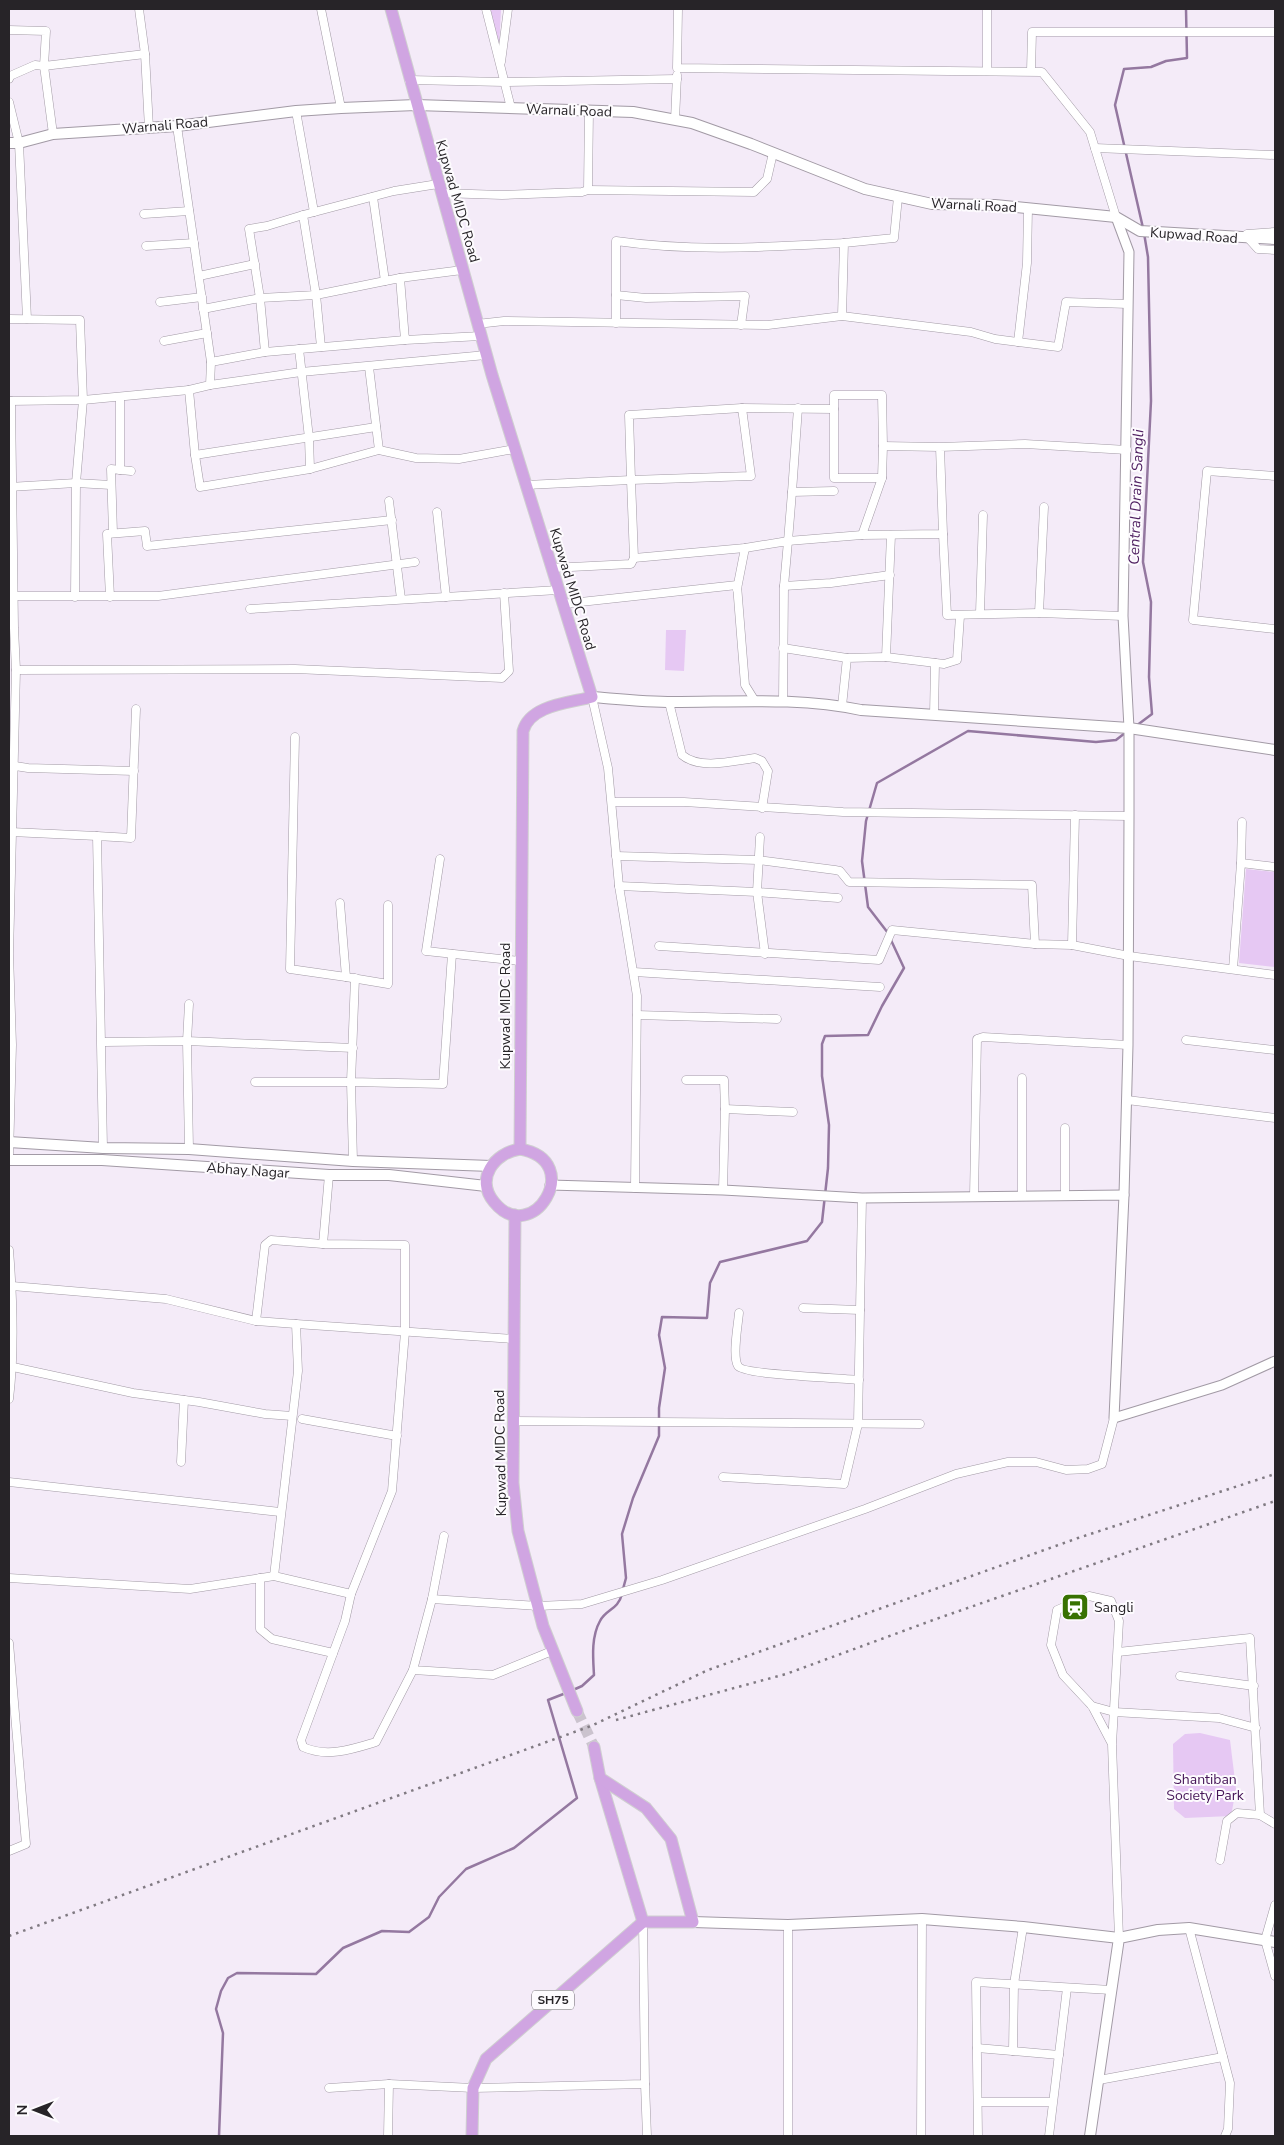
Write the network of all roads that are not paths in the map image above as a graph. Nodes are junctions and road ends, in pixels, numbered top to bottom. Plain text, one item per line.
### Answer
1 (140, 9) edge
2 (321, 9) edge
3 (391, 9) edge
4 (486, 9) edge
5 (508, 9) edge
6 (678, 9) edge
7 (987, 9) edge
8 (9, 30) edge
9 (1275, 32) edge
10 (145, 54) junction
11 (44, 66) junction
12 (500, 66) junction
13 (677, 68) junction
14 (987, 71) junction
15 (1031, 72) junction
16 (9, 79) edge
17 (677, 79) junction
18 (410, 80) junction
19 (504, 82) junction
20 (9, 102) edge
21 (416, 105) junction
22 (341, 108) junction
23 (511, 108) junction
24 (296, 110) junction
25 (589, 110) junction
26 (675, 120) junction
27 (177, 126) junction
28 (149, 128) junction
29 (53, 134) junction
30 (14, 143) edge
31 (1095, 148) junction
32 (773, 153) junction
33 (1275, 155) edge
34 (440, 189) junction
35 (588, 190) junction
36 (898, 196) junction
37 (373, 197) junction
38 (1028, 208) junction
39 (189, 211) junction
40 (314, 212) junction
41 (144, 214) dead end
42 (303, 215) junction
43 (1116, 217) junction
44 (1275, 232) edge
45 (1225, 235) junction
46 (1250, 239) junction
47 (1275, 239) edge
48 (194, 243) junction
49 (844, 243) junction
50 (146, 246) dead end
51 (1275, 250) edge
52 (255, 264) junction
53 (462, 270) junction
54 (199, 276) junction
55 (400, 278) junction
56 (385, 280) junction
57 (316, 295) junction
58 (616, 295) junction
59 (202, 297) junction
60 (260, 298) junction
61 (160, 302) dead end
62 (1128, 304) junction
63 (203, 309) junction
64 (842, 316) junction
65 (27, 319) junction
66 (9, 320) edge
67 (616, 323) junction
68 (477, 324) junction
69 (742, 325) junction
70 (207, 334) junction
71 (481, 336) junction
72 (405, 340) junction
73 (164, 341) dead end
74 (1018, 342) junction
75 (321, 347) junction
76 (299, 349) junction
77 (265, 352) junction
78 (486, 355) junction
79 (211, 362) junction
80 (369, 366) junction
81 (301, 372) junction
82 (210, 385) junction
83 (189, 390) junction
84 (83, 400) junction
85 (120, 400) dead end
86 (10, 401) edge
87 (742, 408) junction
88 (798, 408) junction
89 (834, 409) junction
90 (376, 427) junction
91 (309, 438) junction
92 (883, 446) junction
93 (940, 447) junction
94 (514, 449) junction
95 (379, 450) junction
96 (1126, 450) junction
97 (195, 455) junction
98 (310, 469) junction
99 (120, 470) junction
100 (131, 471) dead end
101 (1275, 476) edge
102 (882, 478) junction
103 (631, 480) junction
104 (76, 483) junction
105 (526, 485) junction
106 (11, 486) edge
107 (111, 486) junction
108 (792, 492) junction
109 (834, 492) dead end
110 (389, 501) dead end
111 (1044, 507) dead end
112 (437, 512) dead end
113 (983, 515) dead end
114 (392, 520) junction
115 (113, 533) junction
116 (944, 534) junction
117 (862, 535) junction
118 (891, 535) junction
119 (788, 541) junction
120 (745, 548) junction
121 (634, 558) junction
122 (415, 562) dead end
123 (397, 564) junction
124 (551, 568) junction
125 (890, 575) junction
126 (784, 586) junction
127 (737, 589) junction
128 (558, 590) junction
129 (504, 593) junction
130 (14, 596) junction
131 (75, 597) junction
132 (110, 597) junction
133 (446, 597) junction
134 (401, 599) junction
135 (562, 604) junction
136 (250, 609) dead end
137 (980, 613) junction
138 (1039, 613) junction
139 (960, 616) junction
140 (1123, 616) junction
141 (11, 628) edge
142 (1275, 629) edge
143 (783, 648) junction
144 (886, 657) junction
145 (847, 658) junction
146 (935, 663) junction
147 (16, 670) junction
148 (592, 697) junction
149 (755, 701) junction
150 (783, 701) junction
151 (669, 702) junction
152 (842, 706) junction
153 (136, 710) dead end
154 (934, 715) junction
155 (1129, 728) junction
156 (12, 736) edge
157 (295, 737) dead end
158 (1275, 750) edge
159 (15, 766) junction
160 (134, 771) junction
161 (612, 802) junction
162 (762, 808) junction
163 (1075, 815) junction
164 (1129, 816) junction
165 (1242, 822) dead end
166 (11, 832) junction
167 (97, 836) junction
168 (760, 837) dead end
169 (10, 852) edge
170 (616, 856) junction
171 (440, 859) dead end
172 (758, 860) junction
173 (1241, 863) junction
174 (1275, 867) edge
175 (619, 886) junction
176 (757, 892) junction
177 (838, 898) dead end
178 (340, 903) dead end
179 (388, 905) dead end
180 (1035, 944) junction
181 (1072, 945) junction
182 (658, 946) dead end
183 (9, 954) edge
184 (452, 954) junction
185 (765, 954) junction
186 (1129, 956) junction
187 (520, 961) junction
188 (1233, 969) junction
189 (634, 972) junction
190 (1275, 975) edge
191 (346, 977) junction
192 (355, 978) junction
193 (880, 987) dead end
194 (189, 1004) dead end
195 (637, 1015) junction
196 (777, 1018) dead end
197 (1186, 1040) dead end
198 (187, 1041) junction
199 (105, 1042) dead end
200 (10, 1045) edge
201 (1128, 1045) junction
202 (353, 1048) junction
203 (1275, 1050) edge
204 (1022, 1078) dead end
205 (686, 1080) dead end
206 (255, 1082) dead end
207 (351, 1082) junction
208 (1127, 1100) junction
209 (725, 1109) junction
210 (794, 1112) dead end
211 (1275, 1118) edge
212 (1065, 1128) dead end
213 (9, 1142) edge
214 (103, 1148) junction
215 (189, 1149) junction
216 (520, 1149) junction
217 (9, 1155) edge
218 (9, 1160) edge
219 (353, 1161) junction
220 (491, 1166) junction
221 (329, 1175) junction
222 (550, 1185) junction
223 (486, 1186) junction
224 (635, 1188) junction
225 (722, 1190) junction
226 (974, 1196) junction
227 (1022, 1196) junction
228 (1065, 1196) junction
229 (1124, 1196) junction
230 (862, 1198) junction
231 (516, 1215) junction
232 (323, 1244) junction
233 (9, 1250) edge
234 (12, 1286) junction
235 (803, 1308) dead end
236 (860, 1310) junction
237 (739, 1313) dead end
238 (256, 1320) junction
239 (296, 1324) junction
240 (405, 1332) junction
241 (514, 1339) junction
242 (1275, 1361) edge
243 (12, 1365) edge
244 (859, 1380) junction
245 (9, 1399) edge
246 (184, 1400) junction
247 (292, 1416) junction
248 (302, 1418) dead end
249 (1114, 1418) junction
250 (513, 1421) junction
251 (858, 1424) junction
252 (920, 1424) dead end
253 (397, 1436) junction
254 (180, 1462) dead end
255 (723, 1477) dead end
256 (9, 1482) edge
257 (280, 1512) junction
258 (444, 1536) dead end
259 (274, 1576) junction
260 (9, 1578) edge
261 (260, 1578) junction
262 (351, 1594) junction
263 (432, 1599) junction
264 (538, 1606) junction
265 (9, 1643) edge
266 (552, 1651) junction
267 (1118, 1652) junction
268 (333, 1653) junction
269 (413, 1670) junction
270 (1180, 1676) dead end
271 (1254, 1686) junction
272 (1092, 1706) junction
273 (577, 1711) tunnel mouth
274 (1114, 1712) junction
275 (1256, 1728) junction
276 (1112, 1744) junction
277 (594, 1747) tunnel mouth
278 (600, 1778) junction
279 (1260, 1815) junction
280 (1275, 1824) edge
281 (9, 1851) edge
282 (1220, 1860) dead end
283 (1275, 1905) edge
284 (922, 1919) junction
285 (643, 1922) junction
286 (693, 1922) junction
287 (788, 1925) junction
288 (1024, 1927) junction
289 (1189, 1928) junction
290 (1119, 1938) junction
291 (1270, 1941) edge
292 (1275, 1976) edge
293 (1014, 1984) junction
294 (1067, 1988) junction
295 (1111, 1990) junction
296 (977, 2048) junction
297 (1013, 2051) junction
298 (1059, 2055) junction
299 (1223, 2057) junction
300 (1099, 2080) junction
301 (389, 2084) junction
302 (645, 2084) junction
303 (329, 2088) dead end
304 (474, 2088) junction
305 (978, 2102) junction
306 (1052, 2102) junction
307 (388, 2136) edge
308 (472, 2136) edge
309 (647, 2136) edge
310 (788, 2136) edge
311 (921, 2136) edge
312 (978, 2136) edge
313 (1049, 2136) edge
314 (1090, 2136) edge
315 (1225, 2136) edge

1 - 10 street
2 - 22 street
3 - 18 main road, Kupwad MIDC Road
4 - 12 street
5 - 12 street
6 - 13 street
7 - 14 street
8 - 11 street
9 - 15 street
10 - 11 street
10 - 28 street
11 - 16 street
11 - 29 street
12 - 19 street
13 - 14 street
13 - 17 street
14 - 15 street
15 - 31 street
17 - 19 street
17 - 26 street
18 - 19 street
18 - 21 main road, Kupwad MIDC Road
19 - 23 street
20 - 30 street
21 - 22 main road, Warnali Road
21 - 23 main road, Warnali Road
21 - 34 main road, Kupwad MIDC Road
22 - 24 main road, Warnali Road
23 - 25 main road, Warnali Road
24 - 27 main road, Warnali Road
24 - 40 street
25 - 26 main road, Warnali Road
25 - 35 street
26 - 32 main road, Warnali Road
27 - 28 main road, Warnali Road
27 - 39 street
28 - 29 main road, Warnali Road
29 - 30 main road, Warnali Road
30 - 65 street
31 - 33 street
31 - 43 street
32 - 35 street
32 - 36 main road, Warnali Road
34 - 35 street
34 - 37 street
34 - 53 main road, Kupwad MIDC Road
36 - 38 main road, Warnali Road
36 - 49 street
37 - 40 street
37 - 56 street
38 - 43 main road, Warnali Road
38 - 74 street
39 - 41 street
39 - 48 street
40 - 42 street
42 - 52 street
42 - 57 street
43 - 45 main road, Kupwad Road
43 - 62 street
44 - 45 street
45 - 46 main road, Kupwad Road
46 - 47 main road, Kupwad Road
46 - 51 street
48 - 50 street
48 - 54 street
49 - 58 street
49 - 64 street
52 - 54 street
52 - 60 street
53 - 55 street
53 - 68 main road, Kupwad MIDC Road
54 - 59 street
55 - 56 street
55 - 72 street
56 - 57 street
57 - 60 street
57 - 75 street
58 - 67 street
58 - 69 street
59 - 61 street
59 - 63 street
60 - 63 street
60 - 77 street
62 - 74 street
62 - 96 street
63 - 70 street
64 - 69 street
64 - 74 street
65 - 66 street
65 - 84 street
67 - 68 street
67 - 69 street
68 - 71 main road, Kupwad MIDC Road
70 - 73 street
70 - 79 street
71 - 72 street
71 - 78 main road, Kupwad MIDC Road
72 - 75 street
75 - 76 street
76 - 77 street
76 - 81 street
77 - 79 street
78 - 80 street
78 - 94 main road, Kupwad MIDC Road
79 - 82 street
80 - 81 street
80 - 90 street
81 - 82 street
81 - 91 street
82 - 83 street
83 - 84 street
83 - 97 street
84 - 86 street
84 - 104 street
85 - 99 street
86 - 106 street
87 - 88 street
87 - 103 street
87 - 103 street
88 - 89 street
88 - 108 street
89 - 92 street
89 - 102 street
90 - 91 street
90 - 95 street
91 - 97 street
91 - 98 street
92 - 93 street
92 - 102 street
93 - 96 street
93 - 116 street
94 - 95 street
94 - 105 main road, Kupwad MIDC Road
95 - 98 street
96 - 140 street
97 - 98 street
99 - 100 street
99 - 107 street
101 - 142 street
102 - 117 street
103 - 105 street
103 - 121 street
104 - 106 street
104 - 107 street
104 - 131 street
105 - 124 main road, Kupwad MIDC Road
106 - 130 street
107 - 115 street
108 - 109 street
108 - 119 street
110 - 114 street
111 - 138 street
112 - 133 street
113 - 137 street
114 - 115 street
114 - 123 street
115 - 132 street
116 - 118 street
116 - 139 street
117 - 118 street
117 - 119 street
118 - 125 street
119 - 120 street
119 - 126 street
120 - 121 street
120 - 127 street
121 - 124 street
122 - 123 street
123 - 132 street
123 - 134 street
124 - 128 main road, Kupwad MIDC Road
125 - 126 street
125 - 144 street
126 - 143 street
127 - 135 street
127 - 149 street
128 - 129 street
128 - 135 main road, Kupwad MIDC Road
129 - 133 street
129 - 147 street
130 - 131 street
130 - 141 street
131 - 132 street
133 - 134 street
134 - 136 street
135 - 148 main road, Kupwad MIDC Road
137 - 138 street
137 - 139 street
138 - 140 street
139 - 146 street
140 - 155 street
141 - 147 street
143 - 145 street
143 - 150 street
144 - 145 street
144 - 146 street
145 - 152 street
146 - 154 street
147 - 156 street
148 - 151 main road
148 - 161 street
148 - 187 main road, Kupwad MIDC Road
149 - 150 main road
149 - 151 main road
150 - 152 main road
151 - 162 street
152 - 154 main road
153 - 160 street
154 - 155 main road
155 - 158 main road
155 - 164 street
156 - 159 street
157 - 191 street
159 - 160 street
159 - 166 street
160 - 167 street
161 - 162 street
161 - 170 street
162 - 163 street
163 - 164 street
163 - 181 street
164 - 186 street
165 - 173 street
166 - 167 street
166 - 169 street
167 - 214 street
168 - 172 street
169 - 183 street
170 - 172 street
170 - 175 street
171 - 184 street
172 - 176 street
172 - 180 street
173 - 174 street
173 - 188 street
175 - 176 street
175 - 189 street
176 - 177 street
176 - 185 street
178 - 191 street
179 - 192 street
180 - 181 street
180 - 185 street
181 - 186 street
182 - 185 street
183 - 200 street
184 - 187 street
184 - 207 street
186 - 188 street
186 - 201 street
187 - 216 main road, Kupwad MIDC Road
188 - 190 street
189 - 193 street
189 - 195 street
191 - 192 street
192 - 202 street
194 - 198 street
195 - 196 street
195 - 224 street
197 - 203 street
198 - 199 street
198 - 202 street
198 - 215 street
200 - 213 street
201 - 208 street
201 - 226 street
202 - 207 street
204 - 227 street
205 - 209 street
206 - 207 street
207 - 219 street
208 - 211 street
208 - 229 street
209 - 210 street
209 - 225 street
212 - 228 street
213 - 214 main road
213 - 217 street
214 - 215 main road
215 - 219 main road
216 - 220 main road
216 - 222 main road
218 - 221 main road, Abhay Nagar
219 - 220 main road
220 - 223 main road
221 - 223 main road, Abhay Nagar
221 - 232 street
222 - 224 street
222 - 231 main road
223 - 231 main road
224 - 225 street
225 - 230 street
226 - 227 street
226 - 230 street
227 - 228 street
228 - 229 street
229 - 249 street
230 - 236 street
231 - 241 main road, Kupwad MIDC Road
232 - 238 street
232 - 240 street
233 - 234 street
234 - 238 street
234 - 243 street
235 - 236 street
236 - 244 street
237 - 244 street
238 - 239 street
239 - 240 street
239 - 247 street
240 - 241 street
240 - 253 street
241 - 250 main road, Kupwad MIDC Road
242 - 249 street
243 - 245 street
243 - 246 street
244 - 251 street
246 - 247 street
246 - 254 street
247 - 257 street
248 - 253 street
249 - 264 street
250 - 251 street
250 - 264 main road, Kupwad MIDC Road
251 - 252 street
251 - 255 street
253 - 262 street
256 - 257 street
257 - 259 street
258 - 263 street
259 - 261 street
259 - 262 street
260 - 261 street
261 - 268 street
262 - 268 street
263 - 264 street
263 - 269 street
264 - 266 main road, Kupwad MIDC Road
265 - 281 street
266 - 269 street
266 - 273 main road, Kupwad MIDC Road
267 - 271 street
267 - 272 street
267 - 274 street
268 - 269 street
270 - 271 street
271 - 275 street
272 - 274 street
272 - 276 street
274 - 275 street
274 - 276 street
275 - 279 street
276 - 290 street
277 - 278 main road
278 - 285 main road
278 - 286 main road
279 - 280 street
279 - 282 street
283 - 291 street
284 - 287 main road
284 - 288 main road
284 - 311 street
285 - 286 main road
285 - 302 street
285 - 304 main road, SH75
286 - 287 main road
287 - 310 street
288 - 290 main road
288 - 293 street
289 - 290 main road
289 - 291 main road
289 - 299 street
290 - 295 main road
291 - 292 street
293 - 294 street
293 - 296 street
293 - 297 street
294 - 295 street
294 - 298 street
295 - 300 main road
296 - 297 street
296 - 305 street
297 - 298 street
298 - 306 street
299 - 300 street
299 - 315 street
300 - 314 main road
301 - 303 street
301 - 304 street
301 - 307 street
302 - 304 street
302 - 309 street
304 - 308 main road, SH75
305 - 306 street
305 - 312 street
306 - 313 street

